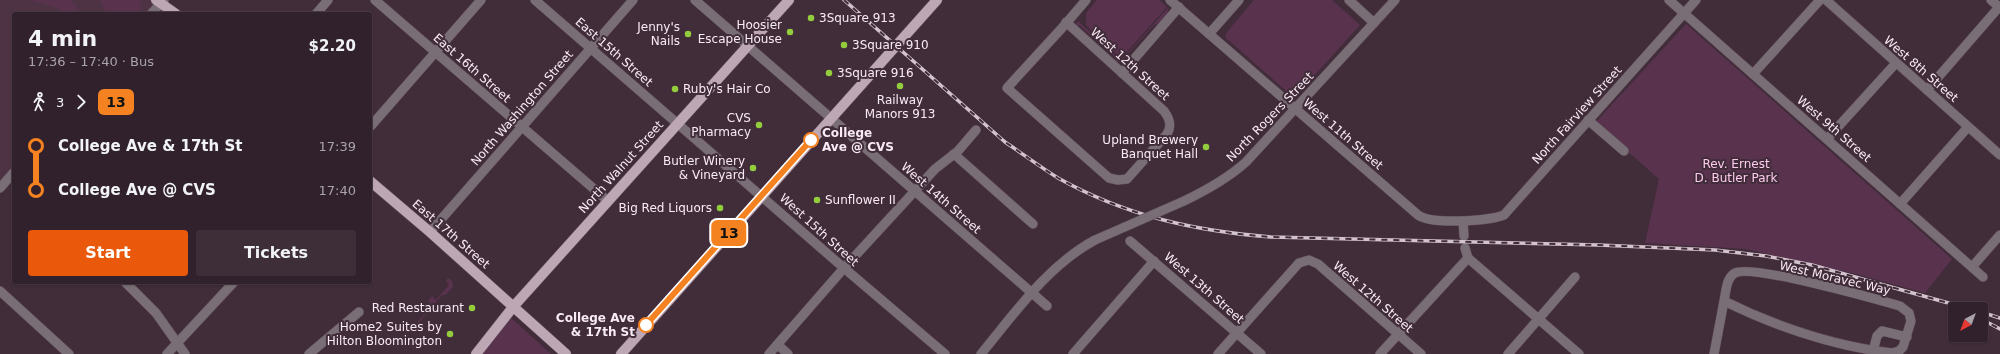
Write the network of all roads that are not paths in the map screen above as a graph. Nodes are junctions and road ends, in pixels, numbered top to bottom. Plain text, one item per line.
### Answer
1 (328, 0) edge
2 (375, 0) edge
3 (481, 0) edge
4 (535, 0) edge
5 (633, 0) edge
6 (695, 0) edge
7 (789, 0) edge
8 (937, 0) edge
9 (1086, 0) edge
10 (1170, 0) edge
11 (1239, 0) edge
12 (1349, 0) edge
13 (1395, 0) edge
14 (1669, 0) edge
15 (1696, 0) edge
16 (1820, 0) edge
17 (1826, 0) edge
18 (1991, 0) edge
19 (160, 1) edge
20 (2000, 7) edge
21 (1179, 8) junction
22 (152, 12) edge
23 (174, 12) edge
24 (318, 12) edge
25 (1684, 13) junction
26 (1066, 22) junction
27 (1374, 22) junction
28 (1209, 34) junction
29 (747, 45) junction
30 (591, 48) junction
31 (436, 52) junction
32 (1896, 63) junction
33 (1122, 73) junction
34 (1753, 74) junction
35 (1926, 90) junction
36 (1295, 109) junction
37 (830, 118) junction
38 (1588, 120) junction
39 (678, 122) junction
40 (372, 125) edge
41 (522, 127) junction
42 (1968, 127) junction
43 (976, 130) dead end
44 (1827, 139) junction
45 (1624, 151) dead end
46 (954, 154) junction
47 (2000, 154) edge
48 (12, 178) edge
49 (372, 183) edge
50 (0, 188) edge
51 (914, 192) junction
52 (762, 195) junction
53 (608, 201) junction
54 (1900, 204) junction
55 (1463, 221) junction
56 (1033, 224) dead end
57 (430, 232) junction
58 (2000, 235) edge
59 (1464, 236) dead end
60 (1130, 242) dead end
61 (1465, 248) dead end
62 (1468, 258) junction
63 (1154, 261) junction
64 (1972, 267) junction
65 (844, 268) junction
66 (1575, 277) dead end
67 (1983, 277) dead end
68 (127, 284) edge
69 (232, 284) edge
70 (0, 291) edge
71 (1033, 292) junction
72 (1724, 301) junction
73 (1047, 306) dead end
74 (513, 307) junction
75 (359, 312) dead end
76 (1538, 319) junction
77 (1237, 333) junction
78 (1398, 334) junction
79 (1907, 337) junction
80 (177, 344) junction
81 (778, 345) junction
82 (1873, 351) junction
83 (984, 353) edge
84 (68, 354) edge
85 (167, 354) edge
86 (185, 354) edge
87 (309, 354) edge
88 (476, 354) edge
89 (566, 354) edge
90 (621, 354) edge
91 (769, 354) edge
92 (788, 354) edge
93 (945, 354) edge
94 (1073, 354) edge
95 (1218, 354) edge
96 (1262, 354) edge
97 (1380, 354) edge
98 (1421, 354) edge
99 (1508, 354) edge
100 (1579, 354) edge
101 (1714, 354) edge

1 - 24 street
2 - 31 street, East 16th Street
3 - 31 street
4 - 30 street, East 15th Street
5 - 30 street, North Washington Street
6 - 29 street, West 14th Street
7 - 29 main road, North Walnut Street
8 - 37 main road
9 - 26 street
10 - 21 street, West 11th Street
11 - 28 street
12 - 27 street
13 - 27 street, North Rogers Street
14 - 25 street, West 9th Street
15 - 25 street, North Fairview Street
16 - 34 street
17 - 32 street, West 8th Street
18 - 20 street
19 - 22 street
19 - 23 main road
20 - 35 street
21 - 28 street, West 11th Street
21 - 33 street
25 - 34 street, West 9th Street
25 - 38 street, North Fairview Street
26 - 33 street, West 12th Street
26 - 33 street, West 12th Street
27 - 36 street, North Rogers Street
28 - 36 street, West 11th Street
29 - 37 street, West 14th Street
29 - 39 main road, North Walnut Street
30 - 39 street, East 15th Street
30 - 41 street, North Washington Street
31 - 40 street
31 - 41 street, East 16th Street
32 - 35 street, West 8th Street
32 - 44 street
34 - 44 street, West 9th Street
35 - 42 street, West 8th Street
36 - 55 street, West 11th Street
36 - 71 street, North Rogers Street, bridge
37 - 51 street, West 14th Street
37 - 52 main road
38 - 45 street
38 - 55 street, North Fairview Street
39 - 52 street, West 15th Street
39 - 53 main road, North Walnut Street
41 - 53 street, East 16th Street
41 - 57 street, North Washington Street
42 - 47 street, West 8th Street
42 - 54 street
43 - 46 street
44 - 54 street, West 9th Street
46 - 51 street
46 - 56 street
48 - 50 street
49 - 57 main road, East 17th Street
51 - 65 street
51 - 71 street, West 14th Street
52 - 65 street, West 15th Street
52 - 90 main road
53 - 74 main road, North Walnut Street
54 - 64 street, West 9th Street
55 - 59 street
57 - 74 main road, East 17th Street
58 - 64 street
60 - 63 street, West 13th Street
61 - 62 street
62 - 76 street
62 - 78 street
63 - 77 street, West 13th Street
63 - 94 street
64 - 67 street, West 9th Street
65 - 81 street
65 - 93 street, West 15th Street
66 - 76 street
68 - 80 street
69 - 80 street
70 - 84 street
71 - 73 street, West 14th Street
71 - 83 street, North Rogers Street
72 - 79 street, West Moravec Way
72 - 82 street, West Moravec Way
72 - 101 street, West Moravec Way
74 - 88 main road, North Walnut Street
74 - 89 main road, East 17th Street
75 - 87 street
76 - 99 street
76 - 100 street
77 - 78 street, West 12th Street
77 - 95 street
77 - 96 street, West 13th Street
78 - 97 street
78 - 98 street, West 12th Street
79 - 82 street, West Moravec Way
79 - 82 street
80 - 85 street
80 - 86 street
81 - 91 street
81 - 92 street

